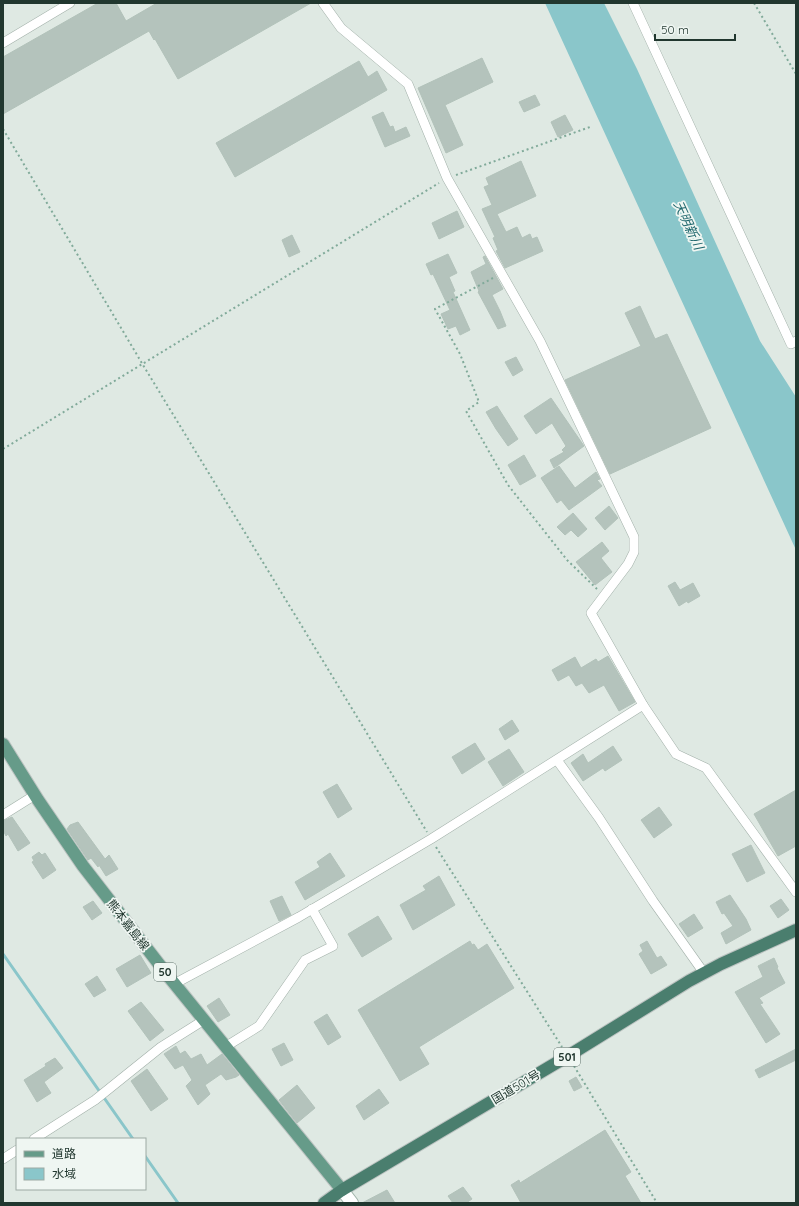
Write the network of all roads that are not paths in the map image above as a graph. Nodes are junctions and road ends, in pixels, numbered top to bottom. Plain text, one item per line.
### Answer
1 (70, 3) edge
2 (323, 3) edge
3 (633, 3) edge
4 (3, 43) edge
5 (796, 341) edge
6 (643, 706) junction
7 (3, 744) edge
8 (557, 760) junction
9 (35, 796) junction
10 (3, 815) edge
11 (796, 892) edge
12 (312, 909) junction
13 (796, 930) edge
14 (704, 973) junction
15 (174, 984) junction
16 (204, 1020) junction
17 (225, 1047) junction
18 (36, 1138) edge
19 (16, 1151) edge
20 (3, 1159) edge
21 (342, 1190) junction
22 (324, 1203) edge
23 (352, 1203) edge

1 - 4 street
2 - 6 street
3 - 5 street
6 - 8 street
6 - 11 street
7 - 9 main road, 熊本嘉島線 / 50
8 - 12 street
8 - 14 street
9 - 10 street
9 - 15 main road, 熊本嘉島線 / 50
12 - 15 street
12 - 17 street
13 - 14 highway, 国道501号 / 501
14 - 21 highway, 国道501号 / 501
15 - 16 main road, 熊本嘉島線 / 50
16 - 17 main road, 熊本嘉島線 / 50
16 - 18 street
17 - 21 main road, 熊本嘉島線 / 50
19 - 20 street
21 - 22 highway, 国道501号 / 501
21 - 23 main road

